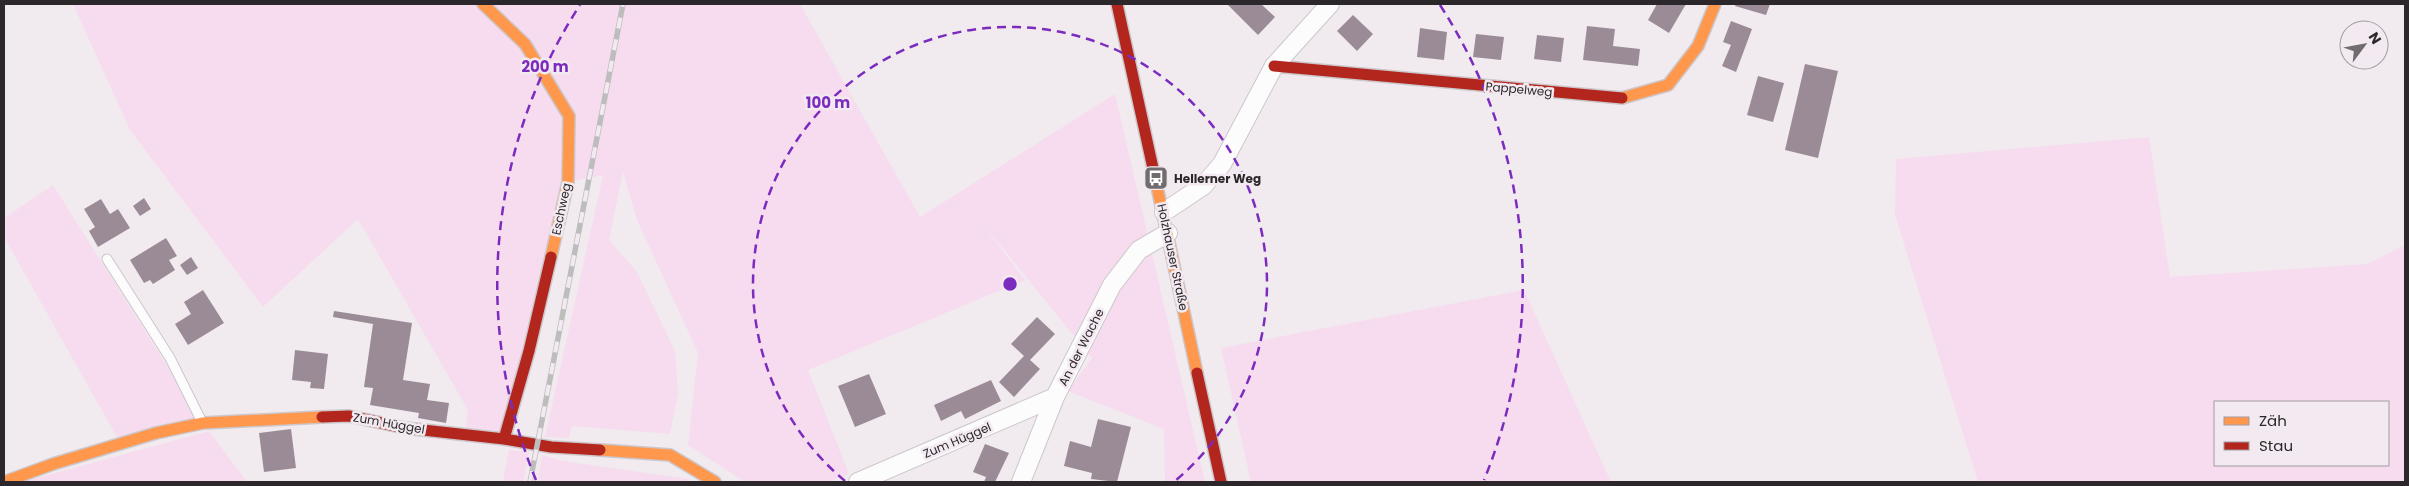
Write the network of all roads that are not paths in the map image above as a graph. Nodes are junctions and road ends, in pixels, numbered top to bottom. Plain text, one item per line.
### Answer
1 (483, 4) edge
2 (1117, 4) edge
3 (1330, 4) edge
4 (1715, 4) edge
5 (1274, 66) junction
6 (1164, 212) junction
7 (1168, 232) junction
8 (107, 259) dead end
9 (1055, 398) junction
10 (203, 423) junction
11 (504, 439) junction
12 (4, 482) edge
13 (715, 482) edge
14 (858, 482) edge
15 (1021, 482) edge
16 (1221, 482) edge

1 - 11 street, Eschweg
2 - 6 street, Holzhauser Straße
3 - 5 street
4 - 5 street, Pappelweg
5 - 6 street
6 - 7 street, Holzhauser Straße
7 - 9 street, An der Wache
7 - 16 street, Holzhauser Straße
8 - 10 lane
9 - 14 street, Zum Hüggel
9 - 15 street, An der Wache
10 - 11 street, Zum Hüggel
10 - 12 street, Zum Hüggel
11 - 13 street, Zum Hüggel

